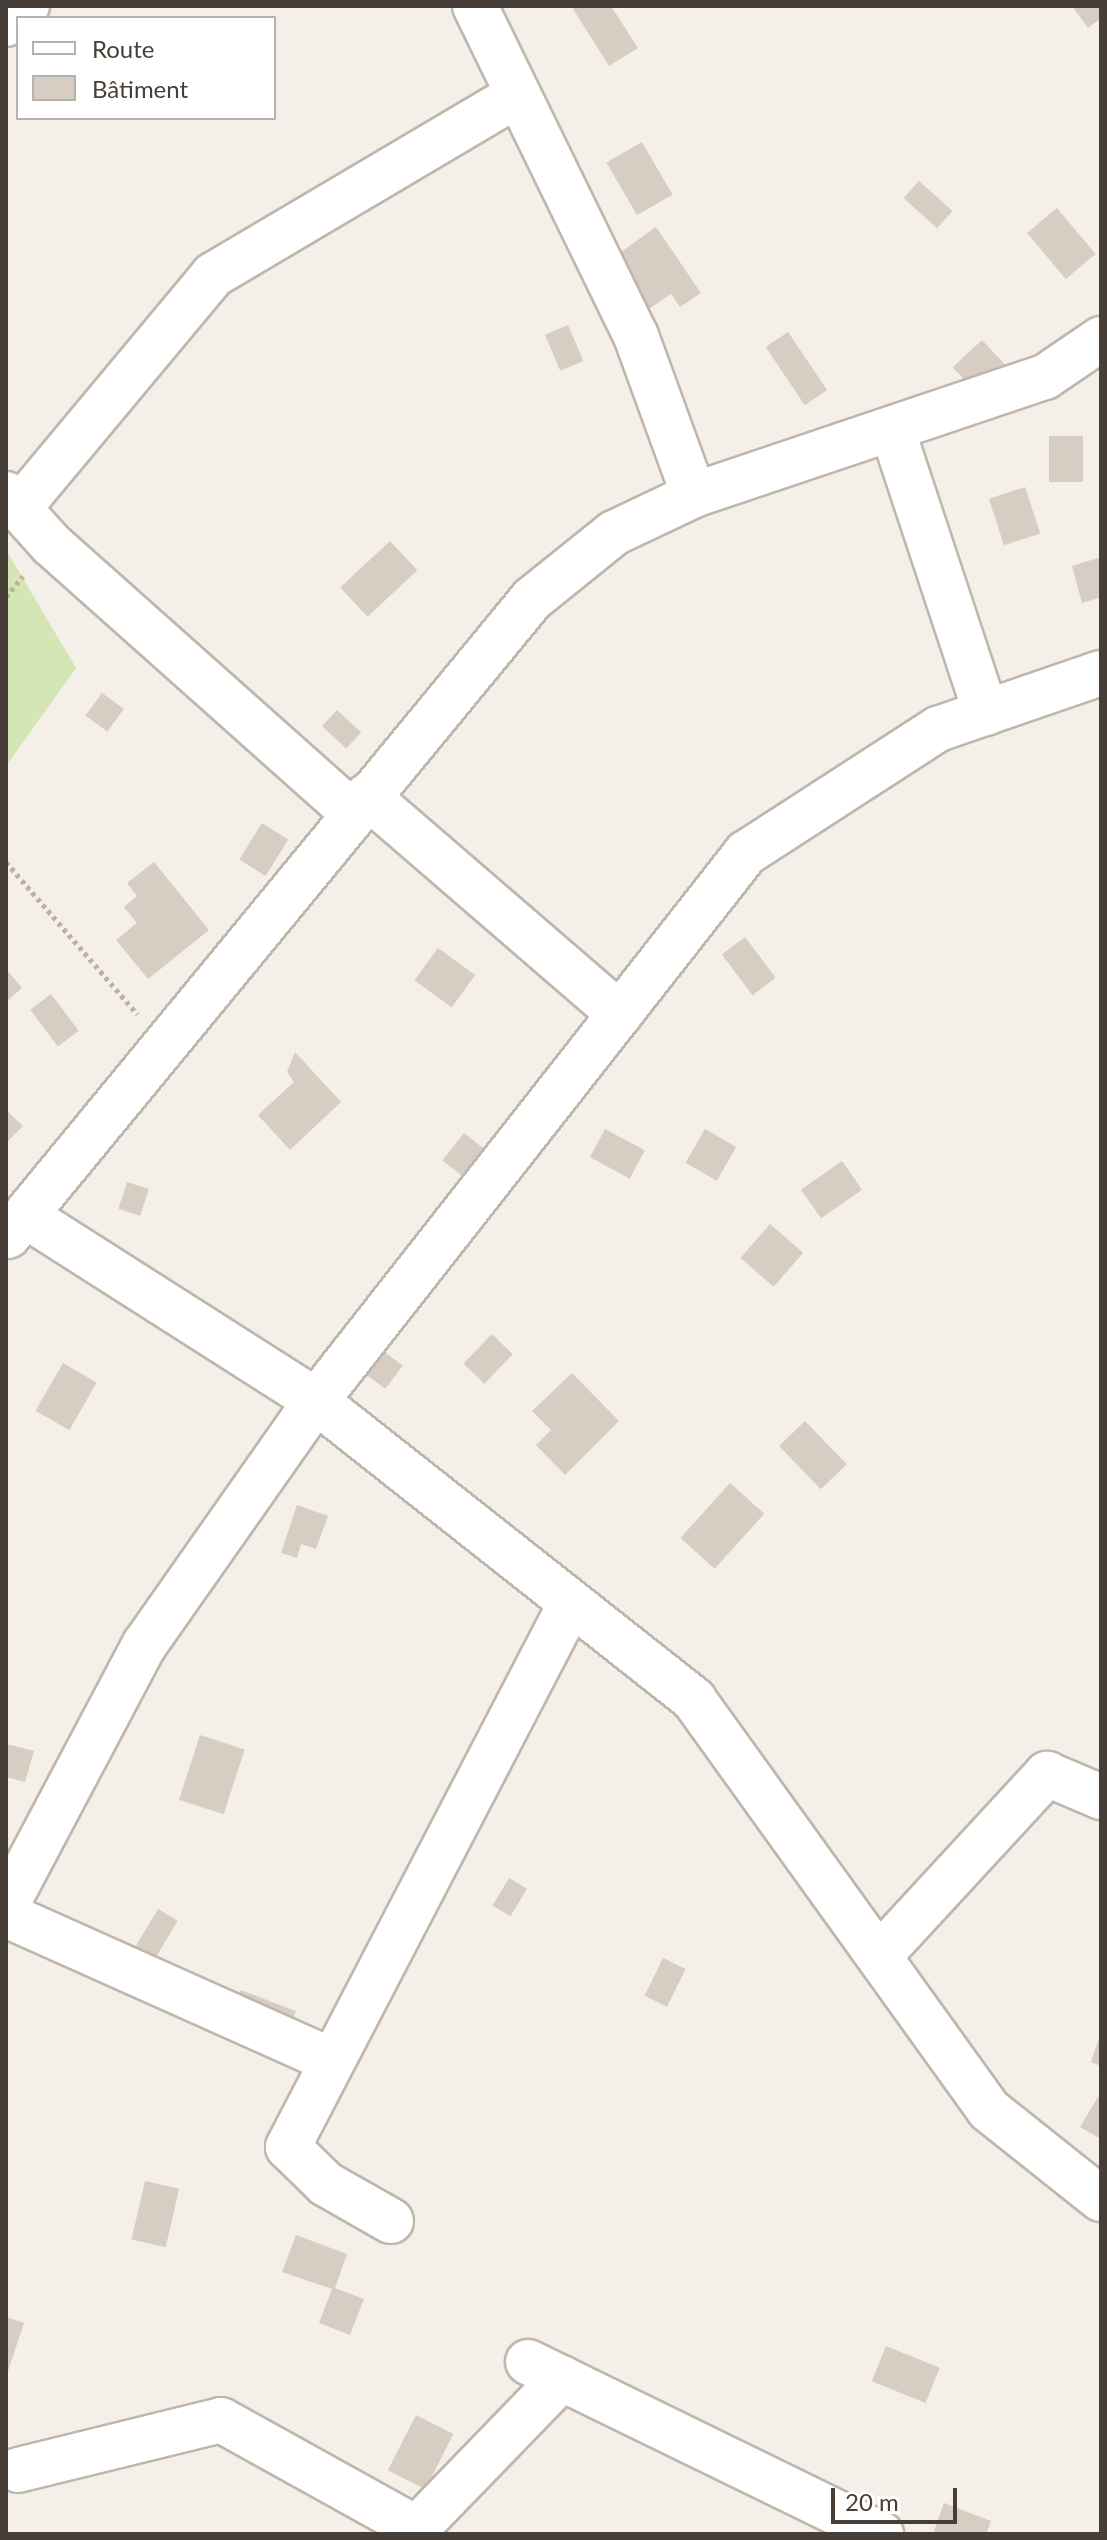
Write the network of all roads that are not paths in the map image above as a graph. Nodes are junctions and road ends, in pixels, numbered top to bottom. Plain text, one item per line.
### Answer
1 (27, 6) edge
2 (475, 6) edge
3 (6, 24) edge
4 (517, 95) junction
5 (1101, 339) edge
6 (893, 432) junction
7 (694, 495) junction
8 (12, 501) edge
9 (1101, 673) edge
10 (986, 713) junction
11 (360, 805) junction
12 (620, 1014) junction
13 (16, 1227) edge
14 (316, 1401) junction
15 (571, 1603) junction
16 (1101, 1797) edge
17 (6, 1906) edge
18 (6, 1915) edge
19 (879, 1956) junction
20 (330, 2060) junction
21 (1101, 2199) edge
22 (391, 2221) dead end
23 (18, 2470) dead end
24 (412, 2531) edge
25 (881, 2534) edge

1 - 3 street
2 - 4 street
4 - 7 street
4 - 8 street
5 - 6 street
6 - 7 street
6 - 10 street
7 - 11 street
8 - 11 street
9 - 10 street
10 - 12 street
11 - 12 street
11 - 13 street
12 - 14 street
13 - 14 street
14 - 15 street
14 - 17 street
15 - 19 street
15 - 20 street
16 - 19 street
18 - 20 street
19 - 21 street
20 - 22 street
23 - 24 street
24 - 25 street

